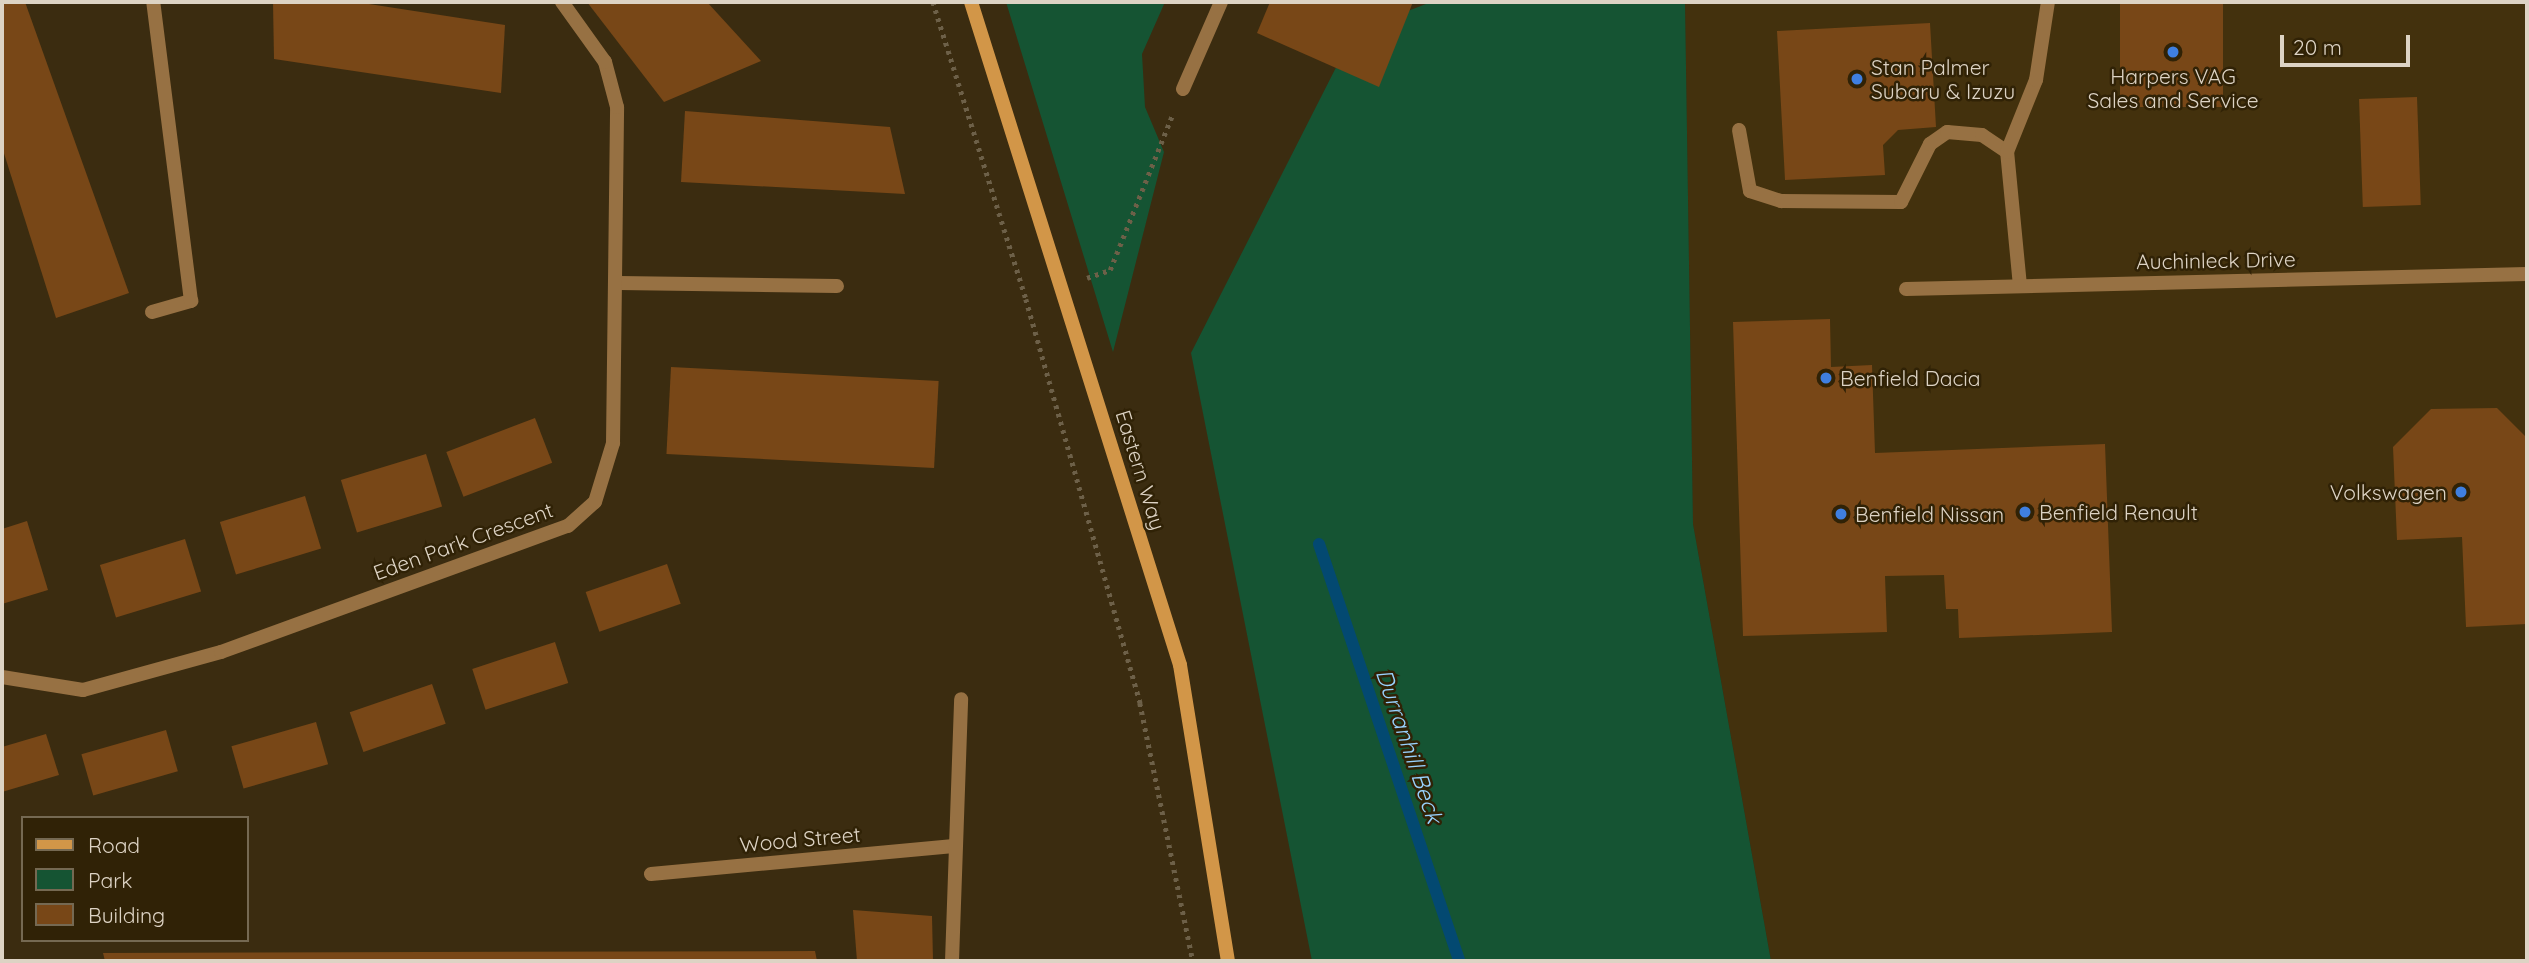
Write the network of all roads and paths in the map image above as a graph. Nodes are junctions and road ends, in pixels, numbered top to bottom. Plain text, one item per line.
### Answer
1 (153, 2) edge
2 (562, 2) edge
3 (933, 2) edge
4 (971, 2) edge
5 (1221, 2) edge
6 (2049, 2) edge
7 (1183, 89) joint
8 (1739, 130) dead end
9 (2007, 152) junction
10 (1110, 270) dead end
11 (2527, 274) edge
12 (619, 283) junction
13 (837, 286) dead end
14 (2020, 286) junction
15 (1906, 289) dead end
16 (152, 312) dead end
17 (2, 677) edge
18 (961, 699) dead end
19 (954, 846) junction
20 (651, 874) dead end
21 (952, 961) edge
22 (1193, 961) edge
23 (1228, 961) edge

1 - 16 street
2 - 12 street, Eden Park Crescent
3 - 22 path
4 - 23 street, Eastern Way
5 - 7 street
6 - 9 street
7 - 10 path
8 - 9 street
9 - 14 street
11 - 14 street, Auchinleck Drive
12 - 13 street
12 - 17 street, Eden Park Crescent
14 - 15 street, Auchinleck Drive
18 - 19 street
19 - 20 street, Wood Street
19 - 21 street

